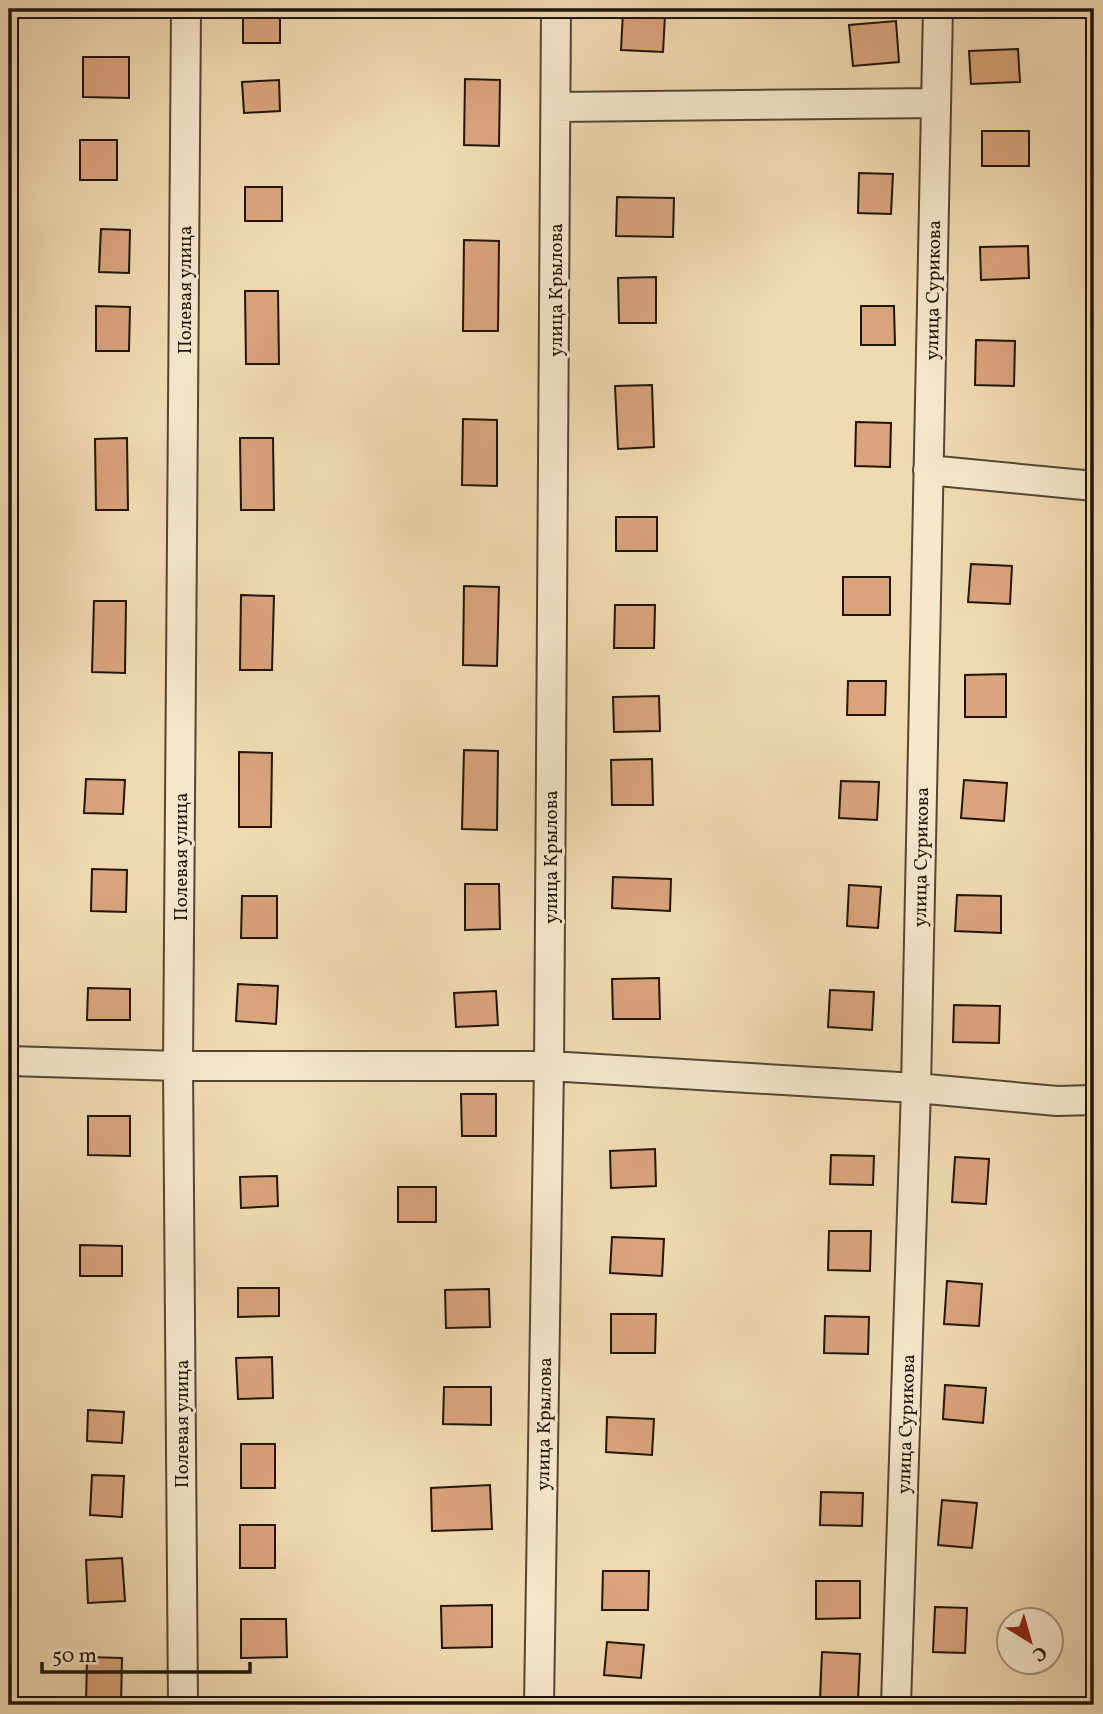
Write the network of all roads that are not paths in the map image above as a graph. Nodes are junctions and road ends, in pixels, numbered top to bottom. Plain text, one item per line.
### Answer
1 (186, 9) edge
2 (556, 9) edge
3 (937, 9) edge
4 (936, 103) junction
5 (556, 107) junction
6 (928, 470) junction
7 (1094, 486) edge
8 (9, 1061) edge
9 (178, 1066) junction
10 (549, 1066) junction
11 (916, 1088) junction
12 (1094, 1100) edge
13 (183, 1705) edge
14 (539, 1705) edge
15 (896, 1705) edge

1 - 9 street, Полевая улица
2 - 5 street, улица Крылова
3 - 4 street, улица Сурикова
4 - 5 street
4 - 6 street, улица Сурикова
5 - 10 street, улица Крылова
6 - 7 street
6 - 11 street, улица Сурикова
8 - 9 street
9 - 10 street
9 - 13 street, Полевая улица
10 - 11 street
10 - 14 street, улица Крылова
11 - 12 street
11 - 15 street, улица Сурикова

